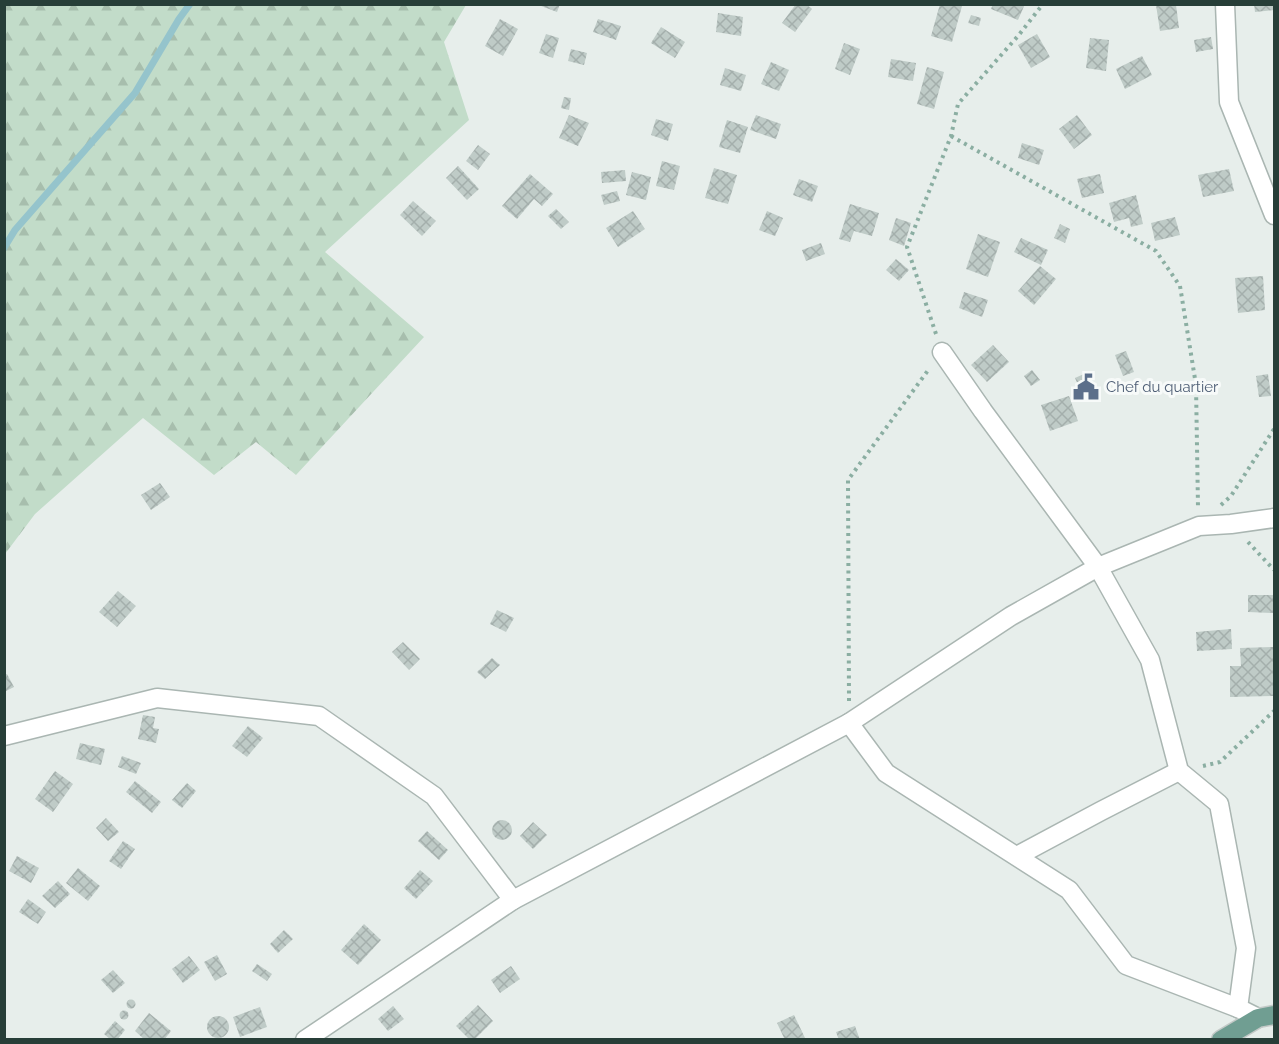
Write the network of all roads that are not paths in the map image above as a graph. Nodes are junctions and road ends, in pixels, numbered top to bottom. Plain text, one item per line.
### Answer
1 (1226, 4) edge
2 (1275, 214) edge
3 (942, 352) road end
4 (1275, 518) edge
5 (1098, 567) junction
6 (849, 723) junction
7 (4, 736) edge
8 (1179, 771) junction
9 (1017, 856) junction
10 (513, 900) junction
11 (1238, 1008) junction
12 (1266, 1017) edge
13 (305, 1040) edge
14 (1221, 1040) edge

1 - 2 street
3 - 5 street
4 - 5 street
5 - 6 street
5 - 8 street
6 - 9 street
6 - 10 street
7 - 10 street
8 - 9 street
8 - 11 street
9 - 11 street
10 - 13 street
11 - 12 street
12 - 14 main road

